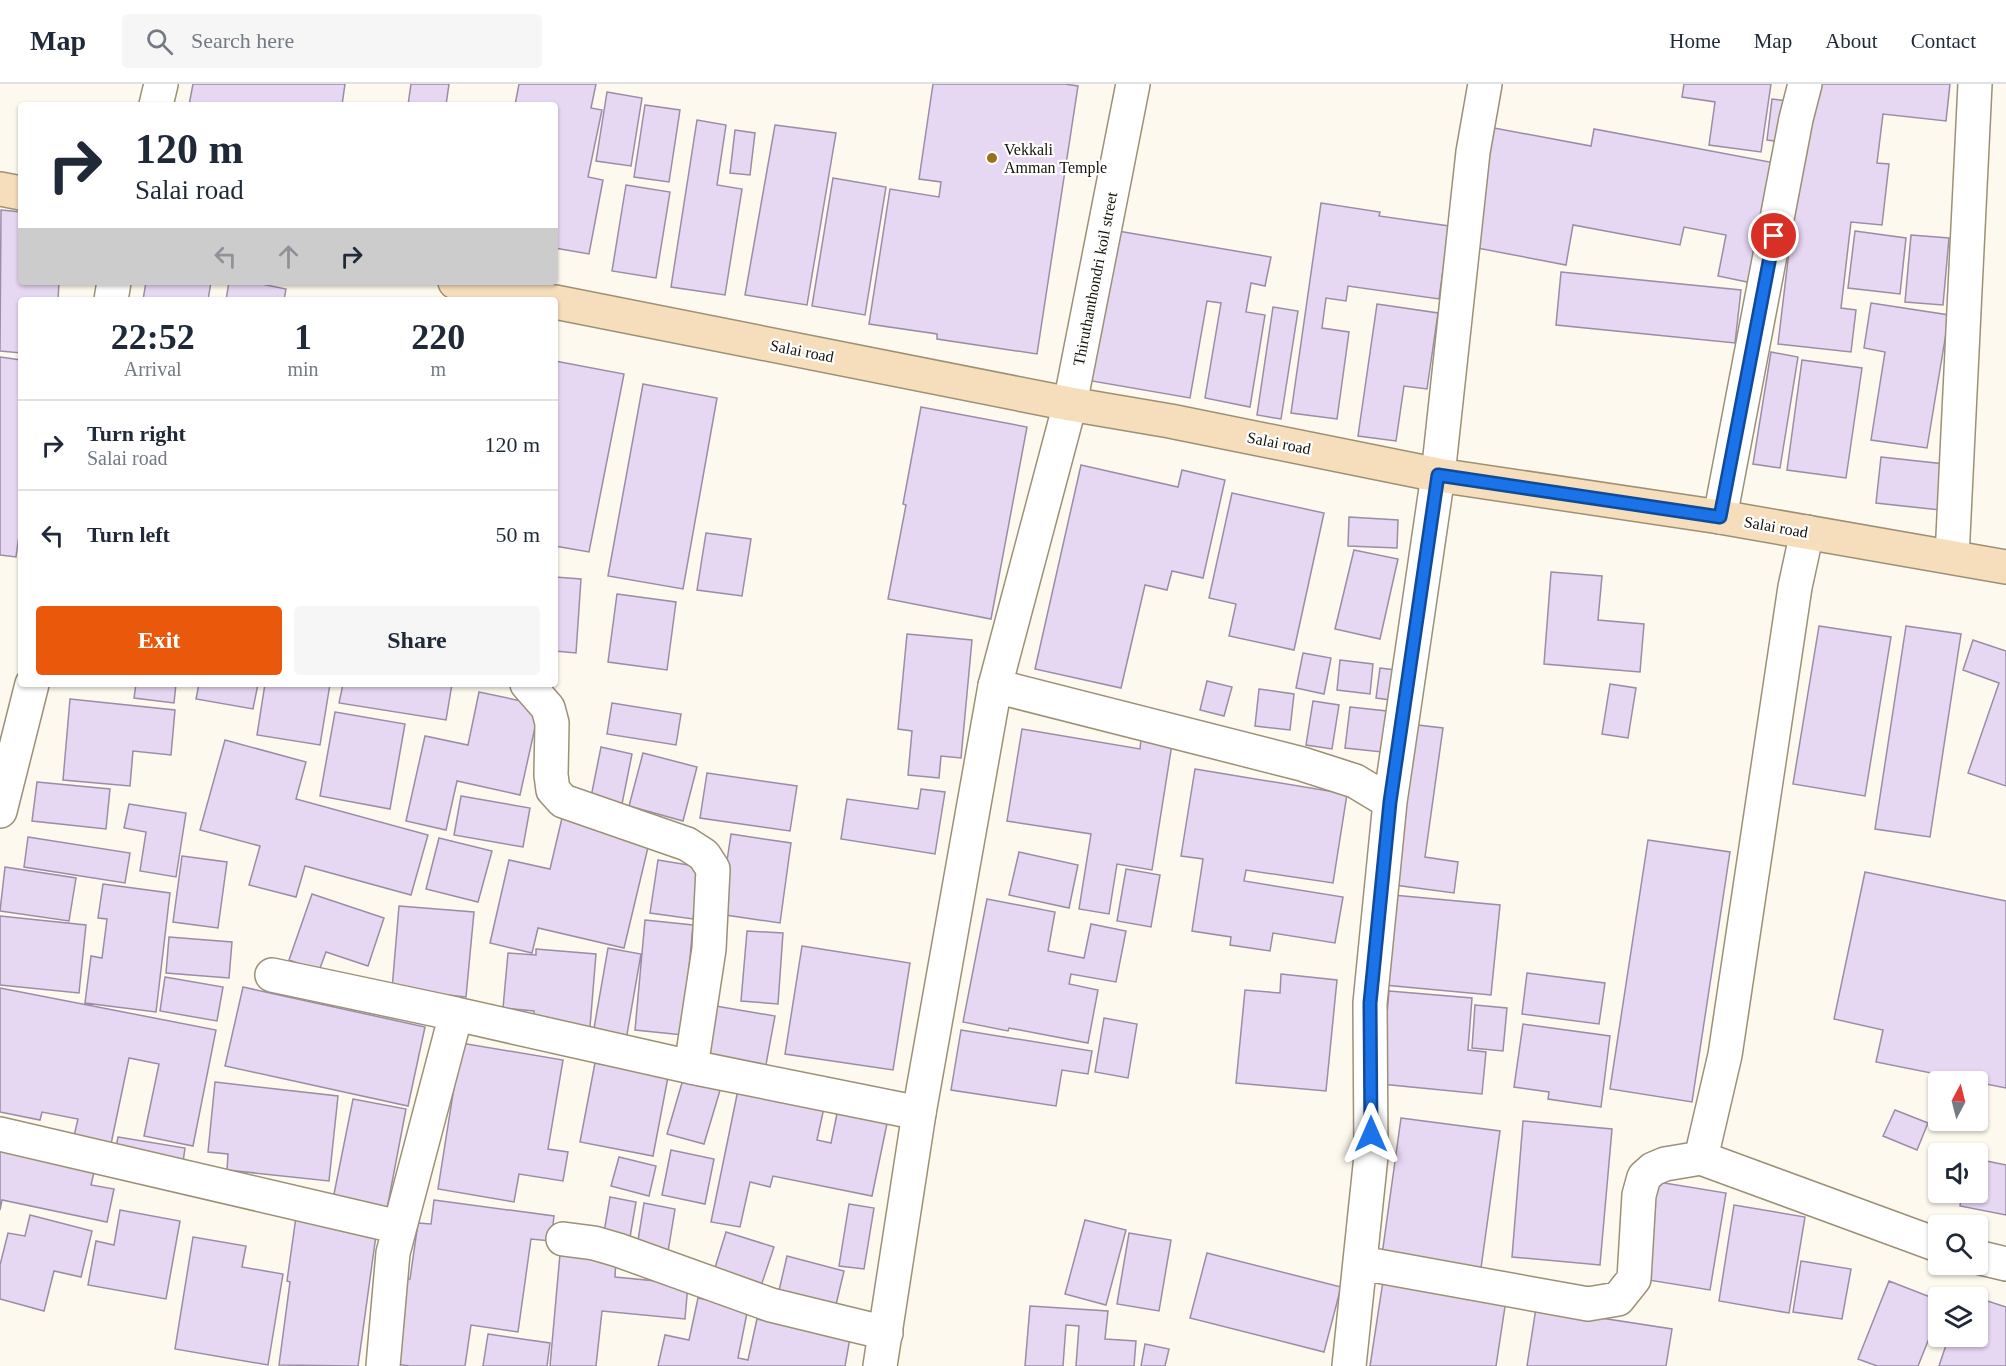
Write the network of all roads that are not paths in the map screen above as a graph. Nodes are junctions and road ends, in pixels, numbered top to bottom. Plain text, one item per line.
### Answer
1 (161, 84) edge
2 (1133, 84) edge
3 (1485, 84) edge
4 (1805, 84) edge
5 (1975, 84) edge
6 (157, 102) edge
7 (0, 189) edge
8 (18, 192) edge
9 (470, 285) edge
10 (531, 297) edge
11 (558, 303) edge
12 (1070, 404) junction
13 (1438, 475) junction
14 (1720, 517) junction
15 (1807, 532) junction
16 (1952, 558) junction
17 (2006, 567) edge
18 (995, 686) junction
19 (31, 687) edge
20 (530, 687) edge
21 (1390, 802) junction
22 (0, 811) edge
23 (272, 975) dead end
24 (456, 1014) junction
25 (691, 1067) junction
26 (919, 1113) junction
27 (0, 1134) edge
28 (1701, 1158) junction
29 (399, 1227) junction
30 (562, 1239) dead end
31 (1928, 1241) edge
32 (1988, 1260) edge
33 (1361, 1263) junction
34 (2006, 1264) edge
35 (886, 1333) junction
36 (383, 1366) edge
37 (880, 1366) edge
38 (1350, 1366) edge

1 - 6 street
2 - 12 street, Thiruthanthondri koil street
3 - 13 street
4 - 14 street
5 - 16 street
7 - 8 main road
9 - 10 main road
11 - 12 main road, Salai road
12 - 13 main road, Salai road
12 - 18 street, Thiruthanthondri koil street
13 - 14 main road, Salai road
13 - 21 street
14 - 15 main road, Salai road
15 - 16 main road, Salai road
15 - 28 street
16 - 17 main road, Salai road
18 - 21 street
18 - 26 street, Thiruthanthondri koil street
19 - 22 street
20 - 25 street
21 - 33 street
23 - 24 street
24 - 25 street
24 - 29 street
25 - 26 street
26 - 35 street, Thiruthanthondri koil street
27 - 29 street
28 - 31 street
28 - 33 street
29 - 36 street
30 - 35 street
32 - 34 street
33 - 38 street
35 - 37 street, Thiruthanthondri koil street

